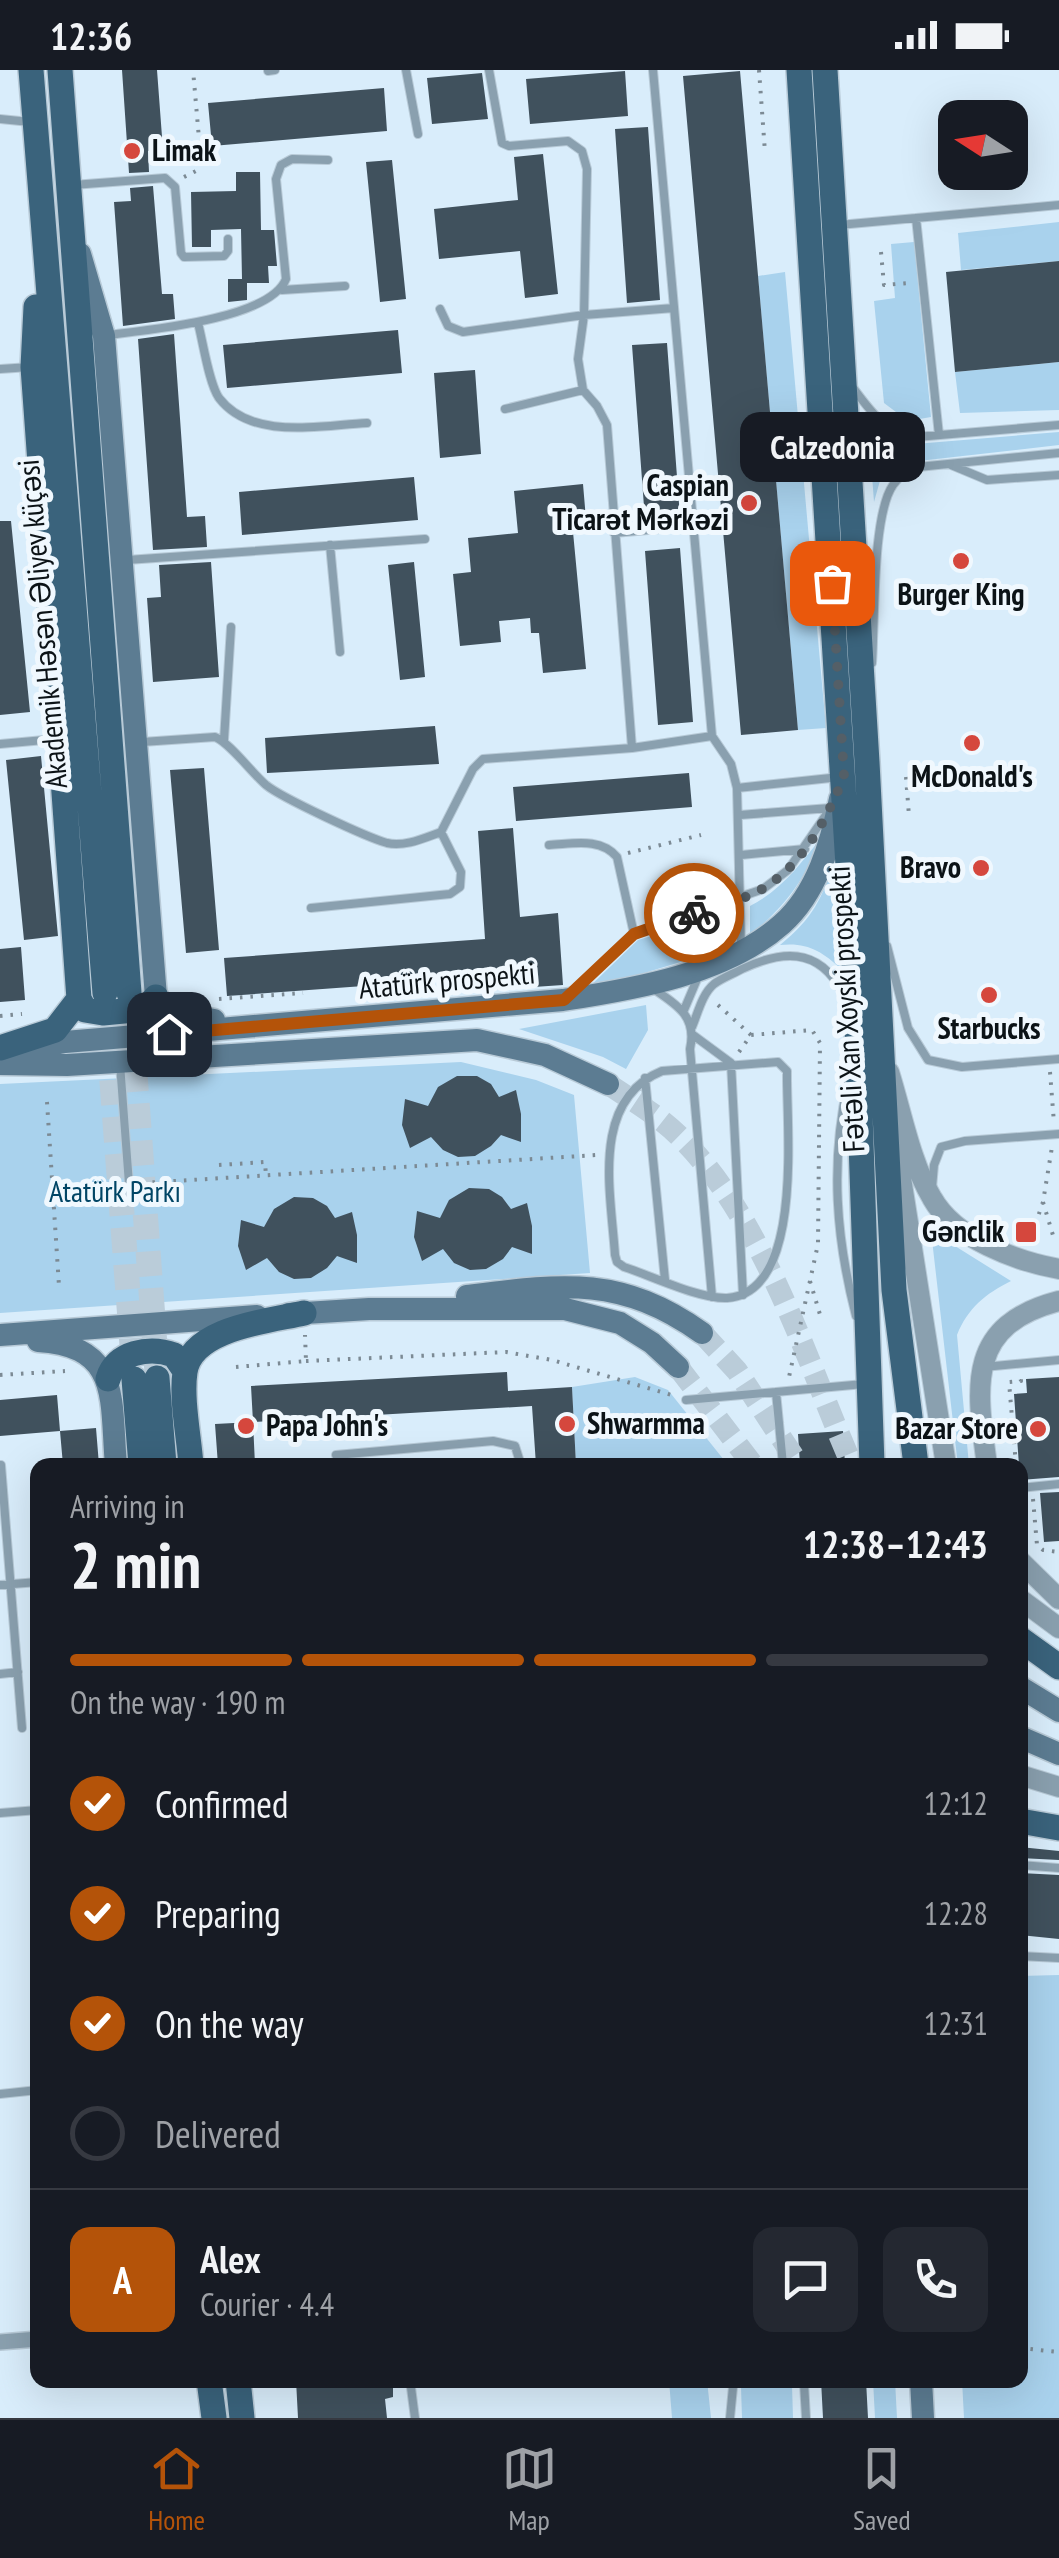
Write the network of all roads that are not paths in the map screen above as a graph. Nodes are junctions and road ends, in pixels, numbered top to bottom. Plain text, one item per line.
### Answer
1 (31, 70) edge
2 (60, 70) edge
3 (276, 70) edge
4 (406, 70) edge
5 (489, 70) edge
6 (653, 70) edge
7 (785, 70) edge
8 (798, 70) edge
9 (825, 70) edge
10 (836, 70) edge
11 (268, 71) edge
12 (0, 119) edge
13 (35, 123) junction
14 (418, 134) dead end
15 (816, 135) junction
16 (328, 160) dead end
17 (69, 185) junction
18 (1059, 204) edge
19 (42, 207) junction
20 (916, 218) junction
21 (72, 225) junction
22 (834, 225) junction
23 (228, 239) dead end
24 (346, 286) dead end
25 (282, 290) junction
26 (674, 308) junction
27 (440, 309) dead end
28 (584, 315) junction
29 (198, 323) junction
30 (104, 336) junction
31 (33, 367) junction
32 (0, 368) edge
33 (842, 374) junction
34 (583, 390) junction
35 (504, 409) dead end
36 (367, 424) dead end
37 (1059, 426) edge
38 (939, 435) junction
39 (1059, 453) edge
40 (947, 463) junction
41 (1059, 475) edge
42 (692, 526) junction
43 (614, 533) junction
44 (425, 539) dead end
45 (330, 546) junction
46 (122, 560) junction
47 (232, 628) dead end
48 (340, 652) dead end
49 (712, 736) junction
50 (61, 738) junction
51 (224, 740) junction
52 (137, 742) junction
53 (0, 744) edge
54 (632, 748) junction
55 (867, 762) junction
56 (844, 776) junction
57 (737, 788) junction
58 (830, 808) junction
59 (740, 815) junction
60 (440, 832) junction
61 (550, 845) dead end
62 (805, 848) junction
63 (741, 855) junction
64 (872, 874) junction
65 (742, 898) junction
66 (311, 908) dead end
67 (634, 934) junction
68 (741, 951) junction
69 (702, 968) junction
70 (646, 983) junction
71 (156, 997) junction
72 (79, 999) junction
73 (564, 1000) junction
74 (684, 1010) junction
75 (272, 1026) junction
76 (692, 1031) junction
77 (869, 1041) junction
78 (0, 1051) edge
79 (1059, 1059) edge
80 (120, 1062) junction
81 (731, 1063) junction
82 (0, 1064) edge
83 (692, 1066) junction
84 (645, 1078) junction
85 (608, 1084) tunnel mouth
86 (1057, 1134) edge
87 (129, 1184) road end
88 (931, 1197) junction
89 (1059, 1268) edge
90 (665, 1280) junction
91 (743, 1295) junction
92 (712, 1297) junction
93 (1059, 1300) edge
94 (369, 1309) junction
95 (304, 1313) junction
96 (702, 1333) tunnel mouth
97 (0, 1337) edge
98 (1059, 1360) edge
99 (678, 1367) tunnel mouth
100 (982, 1367) junction
101 (185, 1371) junction
102 (868, 1374) junction
103 (108, 1379) junction
104 (776, 1392) junction
105 (686, 1400) road end
106 (336, 1455) dead end
107 (115, 1458) edge
108 (141, 1458) edge
109 (163, 1458) edge
110 (191, 1458) edge
111 (519, 1458) edge
112 (782, 1458) edge
113 (872, 1458) edge
114 (915, 1458) edge
115 (945, 1458) edge
116 (986, 1458) edge
117 (1, 1465) edge
118 (1059, 1484) edge
119 (1028, 1487) edge
120 (1028, 1569) edge
121 (30, 1583) edge
122 (12, 1584) junction
123 (0, 1585) edge
124 (1059, 1599) edge
125 (1028, 1605) edge
126 (1059, 1628) edge
127 (1028, 1646) edge
128 (1059, 1667) edge
129 (18, 1672) junction
130 (0, 1674) edge
131 (1028, 1692) edge
132 (1059, 1711) edge
133 (22, 1728) dead end
134 (1028, 1740) edge
135 (1059, 1754) edge
136 (1028, 1777) edge
137 (1059, 1786) edge
138 (30, 1811) edge
139 (0, 1813) edge
140 (1028, 1823) edge
141 (1059, 1830) edge
142 (1028, 1833) edge
143 (1028, 1866) edge
144 (1059, 1868) edge
145 (1028, 1956) edge
146 (1059, 1958) edge
147 (30, 2091) edge
148 (0, 2094) edge
149 (30, 2340) edge
150 (0, 2342) edge
151 (209, 2388) edge
152 (239, 2388) edge
153 (411, 2388) edge
154 (733, 2388) edge
155 (804, 2388) edge
156 (921, 2388) edge
157 (211, 2418) edge
158 (242, 2418) edge
159 (415, 2418) edge
160 (730, 2418) edge
161 (806, 2418) edge
162 (923, 2418) edge

1 - 13 main road, Akademik Həsən Əliyev küçəsi
2 - 17 main road, Akademik Həsən Əliyev küçəsi
3 - 11 lane
4 - 14 lane
5 - 28 lane
6 - 26 lane
7 - 15 main road
8 - 15 main road, Fətəli Xan Xoyski prospekti
9 - 15 main road, Fətəli Xan Xoyski prospekti
10 - 15 main road
12 - 13 lane
13 - 19 main road, Akademik Həsən Əliyev küçəsi
15 - 22 main road, Fətəli Xan Xoyski prospekti
15 - 56 main road, Fətəli Xan Xoyski prospekti
16 - 25 lane
17 - 21 main road, Akademik Həsən Əliyev küçəsi
17 - 23 lane
18 - 20 lane
19 - 21 main road, Akademik Həsən Əliyev küçəsi
19 - 31 main road
20 - 22 lane
20 - 38 lane
21 - 30 main road
22 - 33 main road, Fətəli Xan Xoyski prospekti
24 - 25 lane
25 - 29 lane
26 - 28 lane
26 - 42 lane
27 - 28 lane
28 - 34 lane
29 - 30 lane
29 - 36 lane
30 - 46 main road
31 - 32 lane
31 - 50 main road
33 - 38 lane
33 - 55 main road, Fətəli Xan Xoyski prospekti
34 - 35 lane
34 - 43 lane
37 - 38 lane
39 - 40 lane
40 - 41 lane
40 - 55 lane
42 - 43 lane
42 - 49 lane
43 - 54 lane
44 - 45 lane
45 - 46 lane
45 - 48 lane
46 - 52 main road
47 - 51 lane
49 - 54 lane
49 - 57 lane
50 - 53 lane
50 - 72 main road
51 - 52 lane
51 - 60 lane
52 - 71 main road
54 - 60 lane
55 - 64 main road, Fətəli Xan Xoyski prospekti
56 - 57 lane
56 - 58 lane
56 - 68 main road, Atatürk prospekti
56 - 77 main road, Fətəli Xan Xoyski prospekti
57 - 59 lane
58 - 59 lane
58 - 62 lane
59 - 63 lane
60 - 66 lane
61 - 67 lane
62 - 63 lane
62 - 65 lane
63 - 65 lane
64 - 77 main road, Fətəli Xan Xoyski prospekti
64 - 79 lane
65 - 67 lane
65 - 68 lane
67 - 73 lane
68 - 69 main road, Atatürk prospekti
69 - 70 main road, Atatürk prospekti
69 - 74 lane
70 - 73 main road, Atatürk prospekti
70 - 74 lane
71 - 72 main road
71 - 75 main road
72 - 78 main road
73 - 75 main road, Atatürk prospekti
74 - 76 lane
75 - 78 main road, Atatürk prospekti
76 - 77 lane
76 - 81 lane
76 - 83 lane
77 - 88 street
77 - 102 main road, Fətəli Xan Xoyski prospekti
77 - 114 main road, Fətəli Xan Xoyski prospekti
77 - 115 street
80 - 82 main road, Atatürk prospekti
80 - 85 main road, Atatürk prospekti
80 - 87 lane
81 - 83 lane
81 - 91 lane
81 - 91 lane
83 - 84 lane
83 - 92 lane
84 - 90 lane
84 - 90 lane
86 - 88 lane
88 - 89 street
90 - 92 lane
91 - 92 lane
93 - 100 street
94 - 95 main road
94 - 96 main road
94 - 99 main road
95 - 97 main road
95 - 101 main road
97 - 103 main road
98 - 100 lane
100 - 116 street
101 - 103 main road
101 - 110 main road
102 - 104 lane
102 - 113 main road, Fətəli Xan Xoyski prospekti
103 - 107 main road
104 - 105 lane
104 - 112 lane
106 - 111 lane
108 - 109 main road
117 - 122 lane
118 - 119 lane
120 - 124 street
121 - 122 lane
122 - 123 lane
122 - 129 lane
125 - 126 street
127 - 128 main road
129 - 130 lane
129 - 133 lane
131 - 132 main road
134 - 135 main road
136 - 137 street
138 - 139 lane
140 - 141 main road
141 - 142 main road
143 - 144 lane
145 - 146 lane
147 - 148 lane
149 - 150 street
151 - 157 main road
152 - 158 main road
153 - 159 lane
154 - 160 lane
155 - 161 lane
156 - 162 main road

